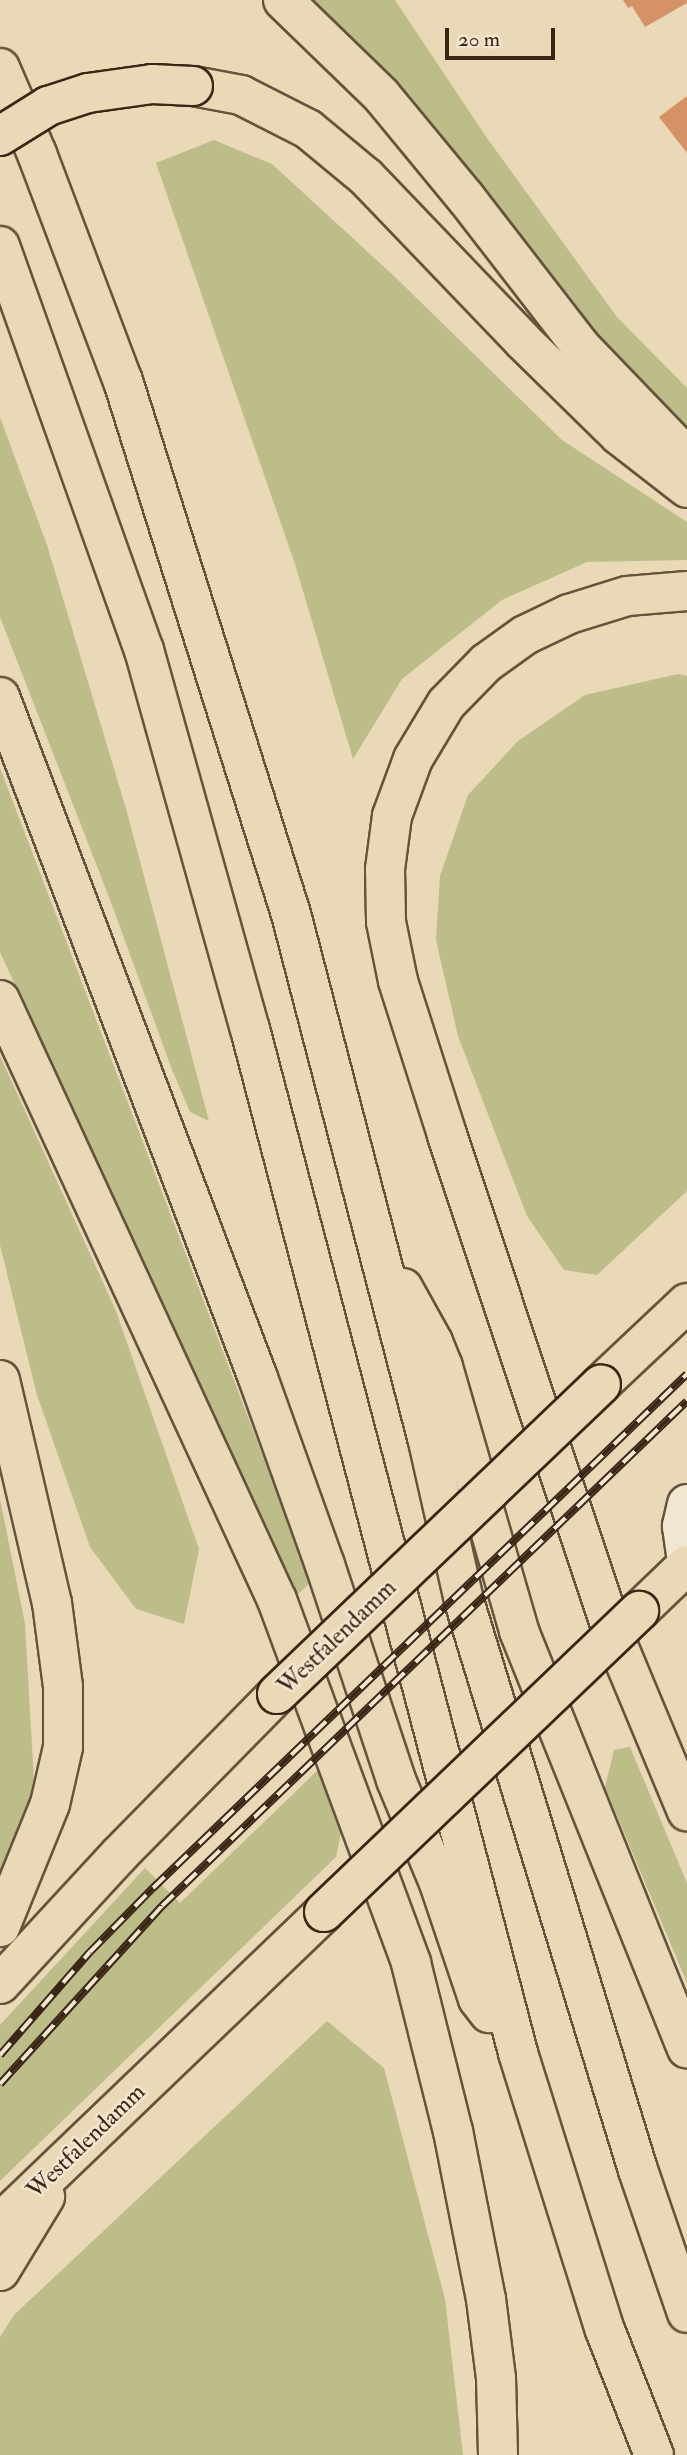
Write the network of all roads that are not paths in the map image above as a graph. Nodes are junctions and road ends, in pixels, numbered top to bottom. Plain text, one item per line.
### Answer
1 (283, 0) edge
2 (0, 68) edge
3 (0, 136) edge
4 (0, 246) edge
5 (687, 457) edge
6 (687, 488) edge
7 (687, 591) edge
8 (0, 697) edge
9 (0, 1000) edge
10 (376, 1241) junction
11 (687, 1303) edge
12 (0, 1380) edge
13 (687, 1504) edge
14 (679, 1571) edge
15 (687, 1811) edge
16 (0, 1927) edge
17 (0, 1984) edge
18 (687, 2048) edge
19 (518, 2053) junction
20 (62, 2164) junction
21 (0, 2223) edge
22 (0, 2271) edge
23 (687, 2313) edge
24 (498, 2455) edge
25 (654, 2455) edge

1 - 5 highway
2 - 10 highway
3 - 6 highway, bridge
4 - 19 highway
7 - 15 highway
8 - 19 highway
9 - 24 highway
10 - 18 highway
10 - 23 highway
11 - 17 highway, Westfalendamm, bridge
12 - 16 highway
13 - 14 lane
14 - 20 highway, Westfalendamm, bridge
19 - 25 highway
20 - 21 highway, Westfalendamm
20 - 22 highway

